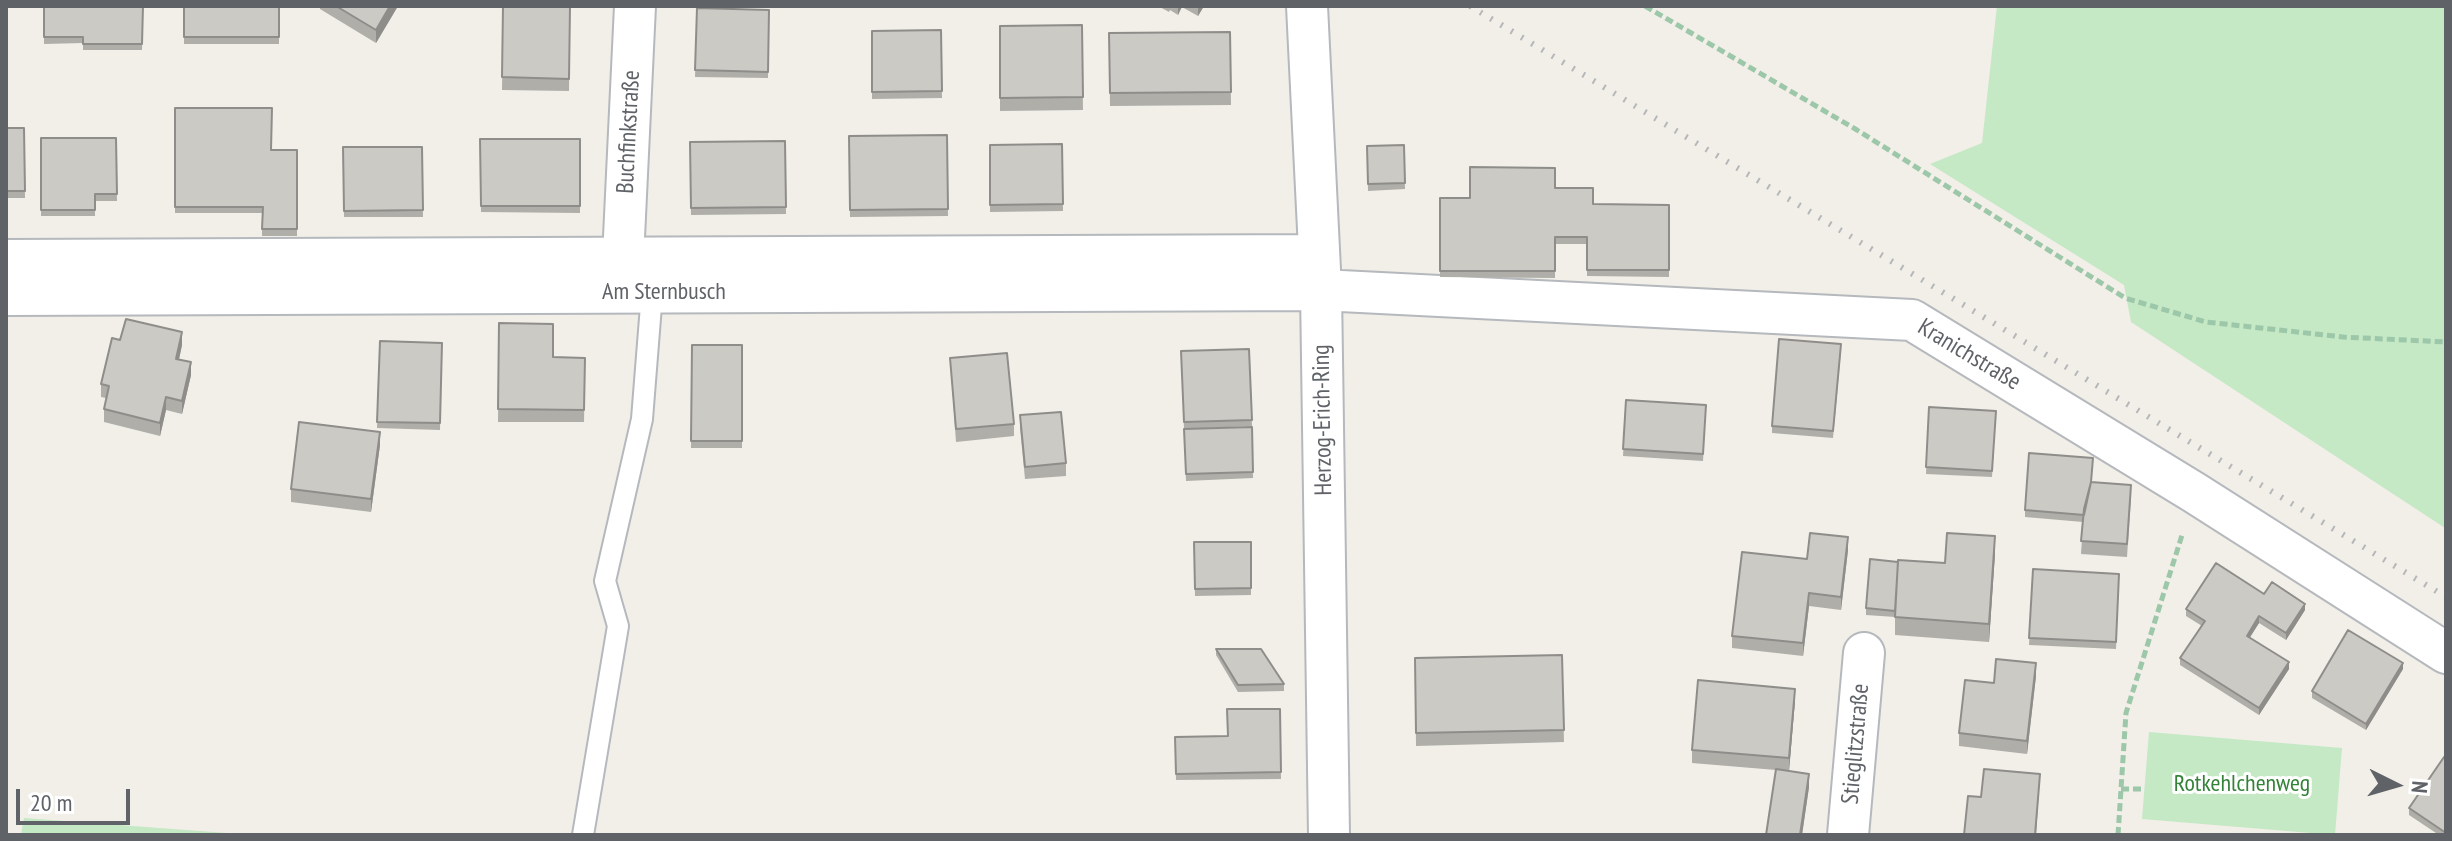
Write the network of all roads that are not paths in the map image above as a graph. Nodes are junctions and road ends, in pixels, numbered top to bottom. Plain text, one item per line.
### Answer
1 (635, 6) edge
2 (1307, 6) edge
3 (623, 258) junction
4 (6, 260) edge
5 (1320, 273) junction
6 (217, 277) junction
7 (652, 293) junction
8 (6, 295) edge
9 (1864, 653) dead end
10 (2446, 653) edge
11 (583, 835) edge
12 (1329, 835) edge
13 (1848, 835) edge

1 - 3 street, Buchfinkstraße
2 - 5 street, Herzog-Erich-Ring
3 - 5 street, Am Sternbusch
3 - 6 street, Am Sternbusch
4 - 6 street, Am Sternbusch
5 - 7 street, Am Sternbusch
5 - 10 street, Kranichstraße
5 - 12 street, Herzog-Erich-Ring
6 - 7 street, Am Sternbusch
6 - 8 street, Am Sternbusch
7 - 11 lane
9 - 13 street, Stieglitzstraße

